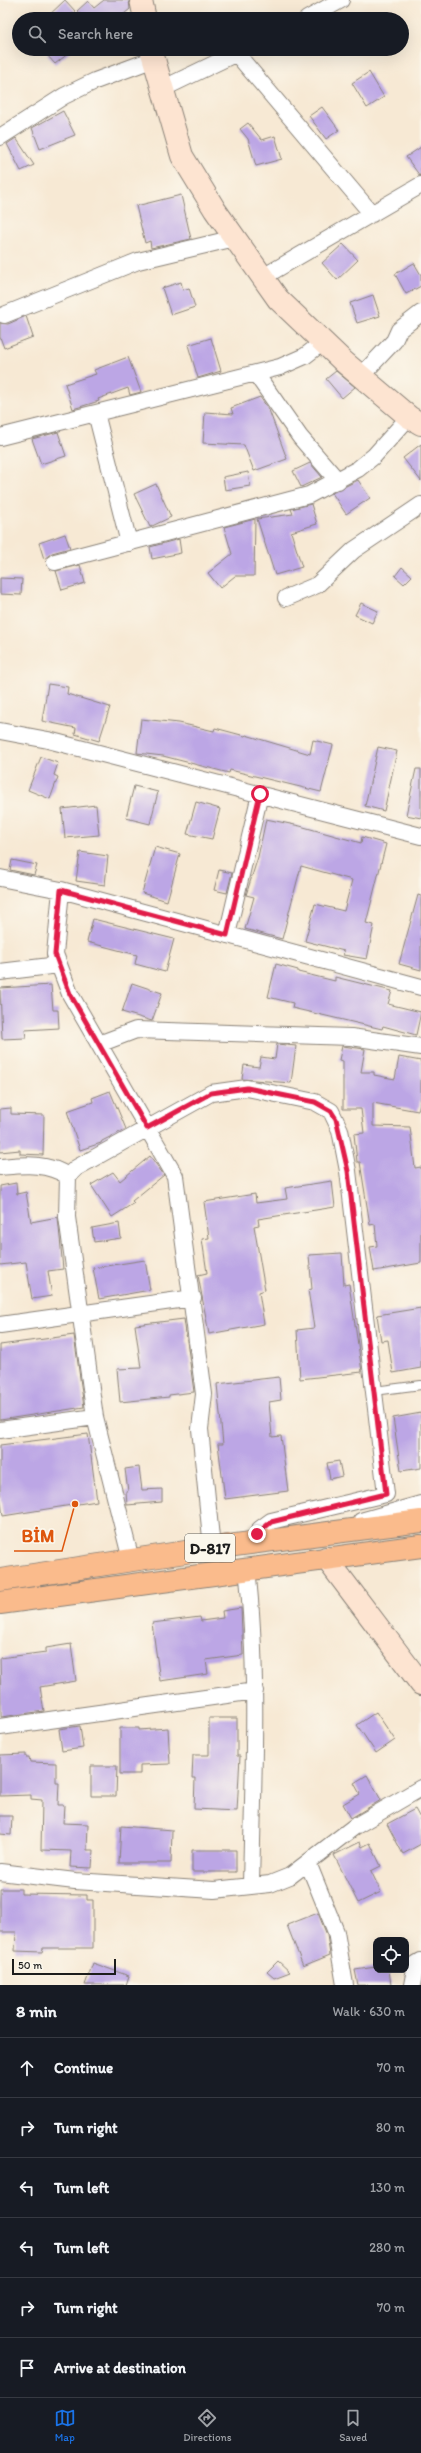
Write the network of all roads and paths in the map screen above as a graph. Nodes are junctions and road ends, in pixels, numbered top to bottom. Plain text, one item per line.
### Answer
1 (141, 0) edge
2 (341, 0) edge
3 (144, 12) edge
4 (320, 12) edge
5 (149, 56) edge
6 (154, 56) edge
7 (231, 56) edge
8 (245, 56) edge
9 (162, 89) junction
10 (0, 137) edge
11 (421, 185) edge
12 (372, 214) junction
13 (235, 238) junction
14 (263, 277) junction
15 (421, 313) edge
16 (4, 315) dead end
17 (323, 342) junction
18 (256, 374) junction
19 (361, 376) junction
20 (96, 412) junction
21 (415, 421) edge
22 (0, 437) edge
23 (338, 481) junction
24 (421, 505) edge
25 (129, 543) junction
26 (55, 562) dead end
27 (286, 598) dead end
28 (0, 731) edge
29 (260, 794) junction
30 (421, 836) edge
31 (0, 878) edge
32 (61, 890) junction
33 (227, 935) junction
34 (59, 964) junction
35 (0, 972) edge
36 (421, 988) edge
37 (99, 1044) junction
38 (421, 1047) edge
39 (147, 1128) junction
40 (0, 1167) edge
41 (68, 1176) junction
42 (193, 1298) junction
43 (81, 1313) junction
44 (0, 1325) edge
45 (421, 1385) edge
46 (374, 1391) junction
47 (95, 1417) junction
48 (0, 1430) edge
49 (421, 1504) edge
50 (421, 1521) edge
51 (321, 1533) junction
52 (255, 1542) junction
53 (421, 1546) edge
54 (212, 1548) junction
55 (326, 1558) junction
56 (132, 1560) junction
57 (247, 1569) junction
58 (0, 1580) edge
59 (0, 1603) edge
60 (419, 1678) edge
61 (255, 1692) junction
62 (0, 1727) edge
63 (421, 1788) edge
64 (308, 1863) junction
65 (0, 1872) edge
66 (251, 1886) junction
67 (421, 1961) edge
68 (345, 1985) edge
69 (412, 1985) edge

1 - 3 street
2 - 4 street
5 - 10 street
6 - 9 street
7 - 9 street
8 - 12 street
9 - 13 street
11 - 12 street
12 - 14 street
13 - 14 street
13 - 16 street
14 - 17 street
15 - 19 street
17 - 18 street
17 - 19 street
18 - 20 street
18 - 23 street
19 - 21 street
20 - 22 street
20 - 25 street
21 - 23 street
23 - 25 street
24 - 27 street
25 - 26 street
28 - 29 street
29 - 30 street
29 - 33 street
31 - 32 street
32 - 33 street
32 - 34 street
33 - 36 street
34 - 35 street
34 - 37 street
37 - 38 street
37 - 39 street
39 - 41 street
39 - 42 street
39 - 46 street
40 - 41 street
41 - 43 street
42 - 43 street
42 - 54 street
43 - 44 street
43 - 47 street
45 - 46 lane
46 - 52 street
47 - 48 street
47 - 56 street
49 - 51 street
50 - 51 highway, D-817
51 - 52 highway, D-817
52 - 54 highway, D-817
53 - 55 highway, D-817
54 - 56 highway, D-817
55 - 57 highway, D-817
55 - 60 street
56 - 58 highway, D-817
57 - 59 highway, D-817
57 - 61 street
61 - 62 street
61 - 66 street
63 - 64 street
64 - 66 street
64 - 68 street
65 - 66 street
67 - 69 street

